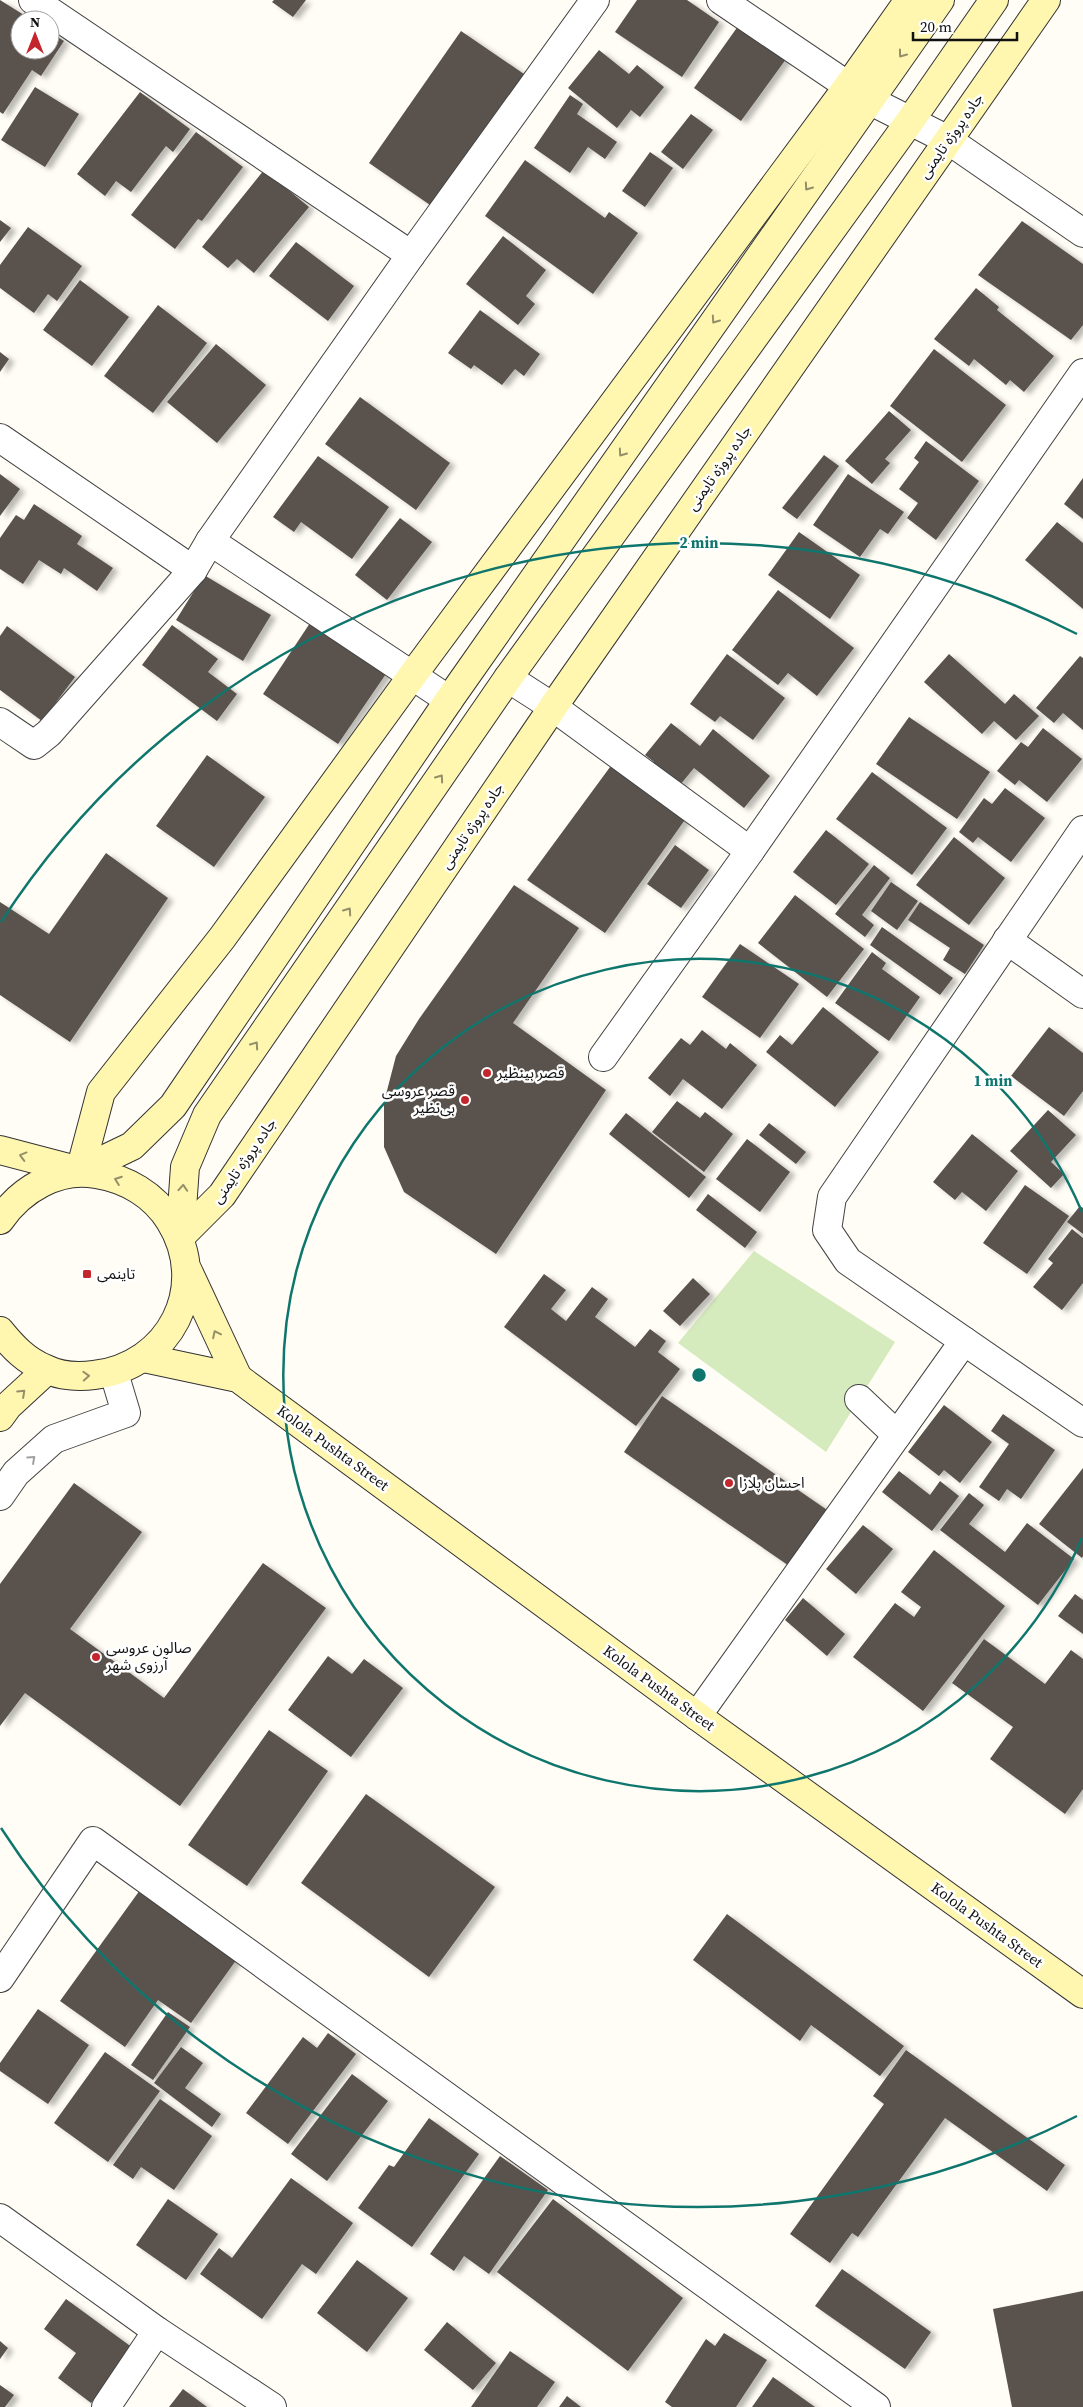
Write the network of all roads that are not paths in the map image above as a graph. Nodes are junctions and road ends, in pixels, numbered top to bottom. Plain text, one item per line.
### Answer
1 (33, 0) edge
2 (595, 0) edge
3 (721, 0) edge
4 (909, 0) edge
5 (940, 0) edge
6 (994, 0) edge
7 (1046, 0) edge
8 (859, 93) junction
9 (910, 121) junction
10 (948, 140) junction
11 (1083, 233) edge
12 (411, 255) junction
13 (1083, 373) edge
14 (0, 438) edge
15 (210, 541) junction
16 (193, 570) junction
17 (412, 676) junction
18 (508, 678) junction
19 (449, 700) junction
20 (553, 707) junction
21 (0, 722) edge
22 (1083, 830) edge
23 (750, 851) junction
24 (1007, 940) junction
25 (1083, 994) edge
26 (603, 1057) dead end
27 (0, 1150) edge
28 (80, 1171) junction
29 (0, 1220) edge
30 (180, 1237) junction
31 (187, 1270) junction
32 (0, 1331) edge
33 (964, 1341) junction
34 (144, 1358) junction
35 (47, 1370) junction
36 (114, 1373) junction
37 (238, 1378) junction
38 (859, 1399) dead end
39 (0, 1417) edge
40 (1083, 1423) edge
41 (897, 1435) junction
42 (0, 1496) edge
43 (697, 1716) junction
44 (0, 1978) edge
45 (1083, 1994) edge
46 (0, 2218) edge
47 (157, 2331) junction
48 (106, 2407) edge
49 (272, 2407) edge
50 (876, 2407) edge

1 - 12 street
2 - 12 street
3 - 8 street
4 - 8 main road
5 -> 8 main road
6 - 9 main road
7 - 10 main road, جاده پروژه تایمنی
8 - 9 street
8 - 17 main road
8 -> 19 main road
9 - 10 street
9 - 18 main road
10 - 11 street
10 - 20 main road, جاده پروژه تایمنی
12 - 15 street
13 - 23 street
14 - 16 street
15 - 16 street
15 - 17 street
16 - 21 street
17 - 19 street
17 - 28 main road
18 - 20 street
30 -> 18 main road
19 - 28 main road
20 - 23 street
20 - 30 main road, جاده پروژه تایمنی
22 - 24 street
23 - 26 street
24 - 25 street
24 - 33 street
28 -> 27 main road
28 - 29 main road
30 -> 28 main road
30 - 31 main road
31 - 34 main road
37 -> 31 main road
32 - 35 main road
33 - 40 street
33 - 41 street
34 - 36 main road
34 - 37 main road
35 -> 36 main road
39 -> 35 main road
42 -> 36 street
37 - 43 main road, Kolola Pushta Street
38 - 41 street
41 - 43 street
43 - 45 main road, Kolola Pushta Street
44 - 50 street
46 - 47 street
47 - 48 street
47 - 49 street

